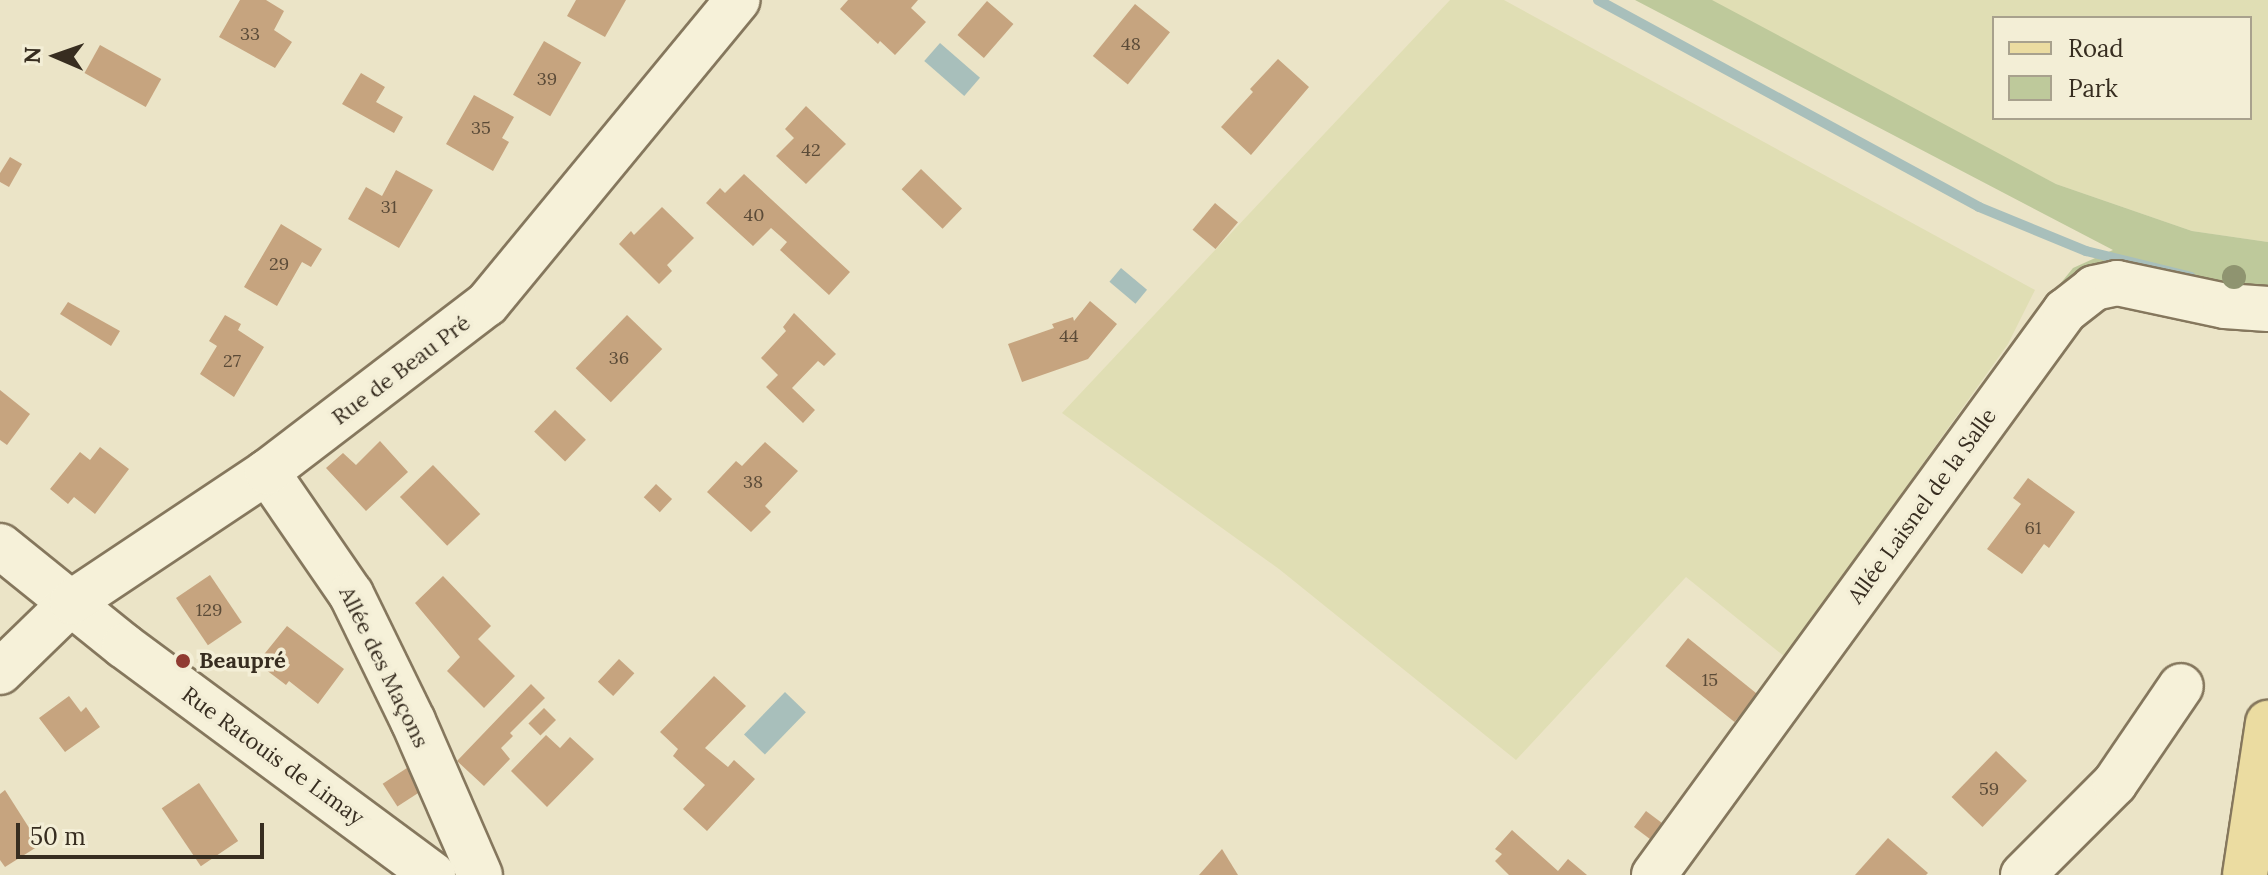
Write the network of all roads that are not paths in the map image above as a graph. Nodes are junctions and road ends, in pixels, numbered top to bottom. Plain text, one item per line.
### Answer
1 (738, 0) edge
2 (2268, 309) edge
3 (267, 472) junction
4 (0, 546) edge
5 (72, 602) junction
6 (0, 672) edge
7 (2181, 686) dead end
8 (2268, 723) edge
9 (434, 875) edge
10 (480, 875) edge
11 (1654, 875) edge
12 (2023, 875) edge
13 (2245, 875) edge

1 - 3 street, Rue de Beau Pré
2 - 11 street, Allée Laisnel de la Salle
3 - 5 street, Rue de Beau Pré
3 - 10 street, Allée des Maçons
4 - 5 street, Rue Ratouis de Limay
5 - 6 street, Rue de Beau Pré
5 - 9 street, Rue Ratouis de Limay
7 - 12 street
8 - 13 main road

